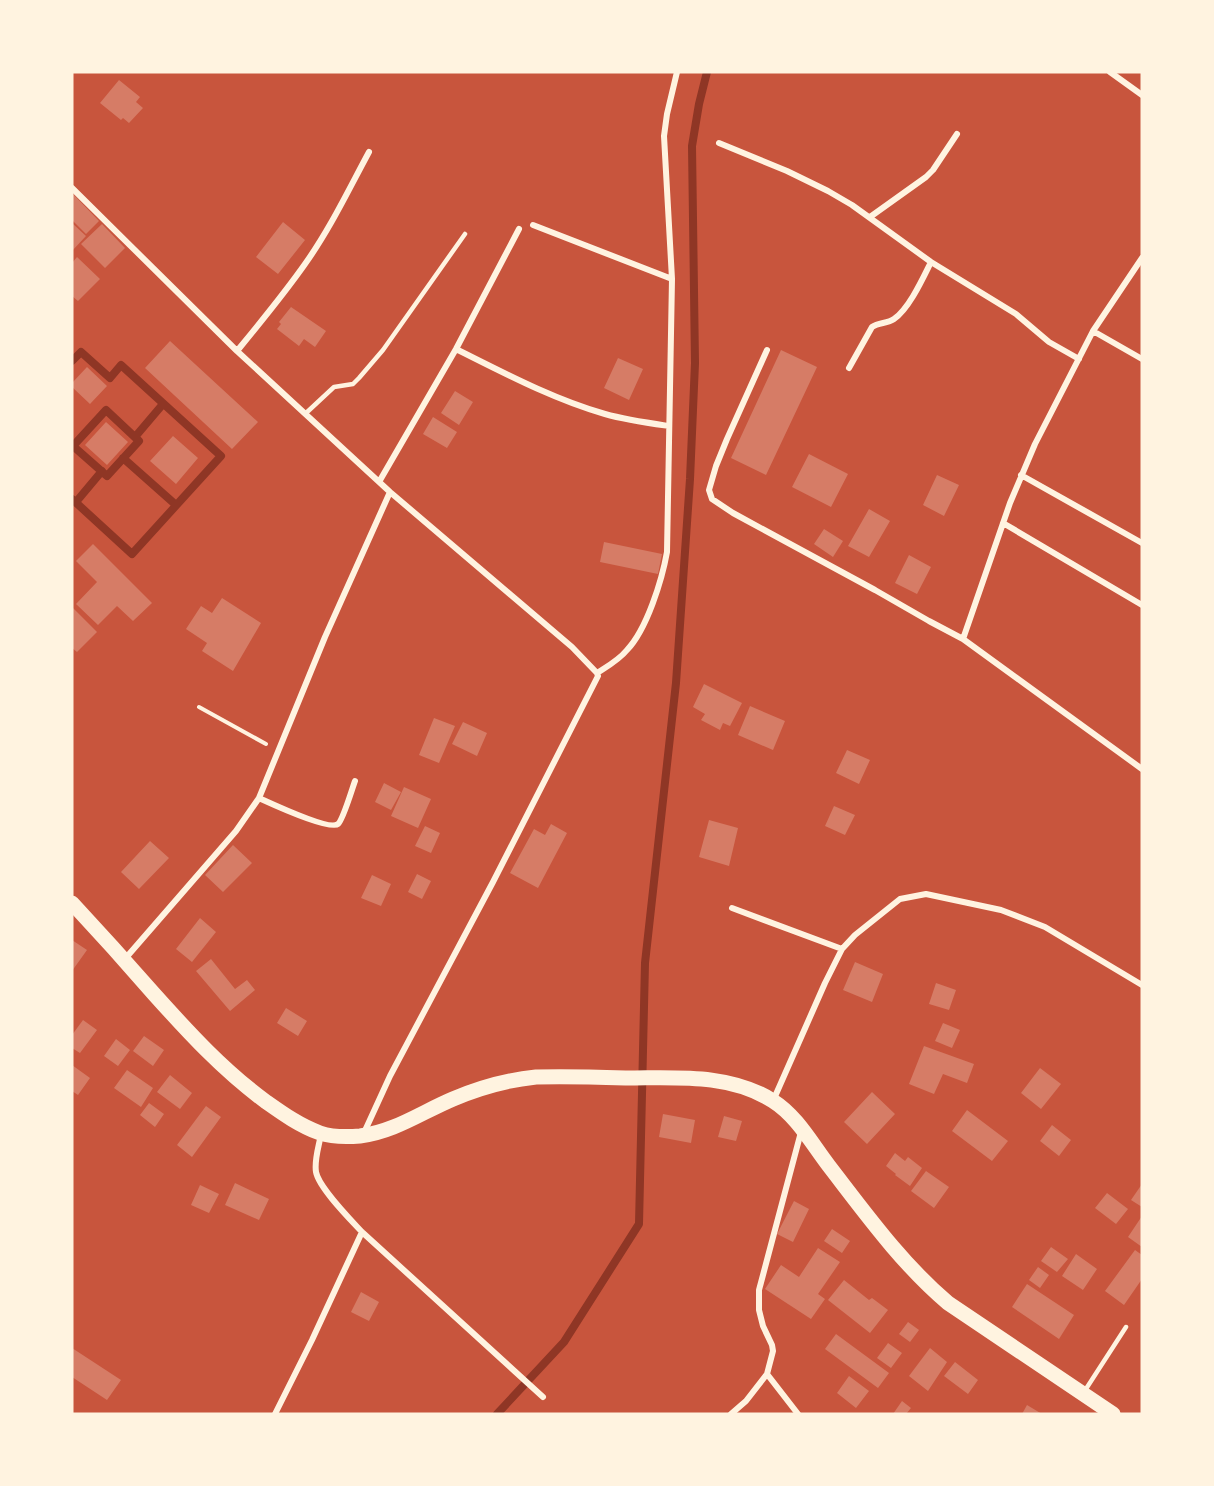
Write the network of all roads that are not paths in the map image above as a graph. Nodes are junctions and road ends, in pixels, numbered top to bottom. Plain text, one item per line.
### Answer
1 (677, 72) edge
2 (1110, 72) edge
3 (1142, 95) edge
4 (957, 134) dead end
5 (719, 143) dead end
6 (369, 152) dead end
7 (72, 188) edge
8 (870, 217) junction
9 (533, 225) dead end
10 (519, 229) dead end
11 (465, 234) dead end
12 (1142, 258) edge
13 (932, 262) junction
14 (672, 279) junction
15 (1093, 331) junction
16 (456, 349) junction
17 (767, 350) dead end
18 (237, 351) junction
19 (1079, 359) junction
20 (1142, 359) edge
21 (849, 368) dead end
22 (305, 414) junction
23 (669, 426) junction
24 (1021, 475) junction
25 (379, 482) junction
26 (390, 492) junction
27 (1003, 524) junction
28 (1142, 543) edge
29 (1142, 605) edge
30 (963, 639) junction
31 (597, 673) junction
32 (1142, 769) edge
33 (355, 781) dead end
34 (259, 798) junction
35 (72, 903) edge
36 (732, 908) dead end
37 (842, 949) junction
38 (124, 960) junction
39 (1142, 985) edge
40 (773, 1101) junction
41 (801, 1129) junction
42 (321, 1134) junction
43 (362, 1136) junction
44 (362, 1232) junction
45 (1126, 1327) dead end
46 (767, 1374) junction
47 (1083, 1394) junction
48 (540, 1395) dead end
49 (275, 1414) edge
50 (731, 1414) edge
51 (798, 1414) edge
52 (1113, 1414) edge

1 - 14 street
2 - 3 street
4 - 8 street
5 - 8 street
6 - 18 street
7 - 18 street
8 - 13 street
9 - 14 street
10 - 16 street
11 - 22 lane
12 - 15 street
13 - 19 street
13 - 21 street
14 - 23 street
15 - 19 street
15 - 20 street
16 - 23 street
16 - 25 street
17 - 30 street
18 - 22 street
19 - 24 street
22 - 25 street
23 - 31 street
24 - 27 street
24 - 28 street
25 - 26 street
26 - 31 street
26 - 34 street
27 - 29 street
27 - 30 street
30 - 32 street
31 - 43 street
33 - 34 street
34 - 38 street
35 - 38 main road
36 - 37 street
37 - 39 street
37 - 40 street
38 - 42 main road
40 - 41 main road
40 - 43 main road
41 - 46 street
41 - 47 main road
42 - 43 main road
42 - 44 street
44 - 48 street
44 - 49 street
45 - 47 lane
46 - 50 street
46 - 51 street
47 - 52 main road

